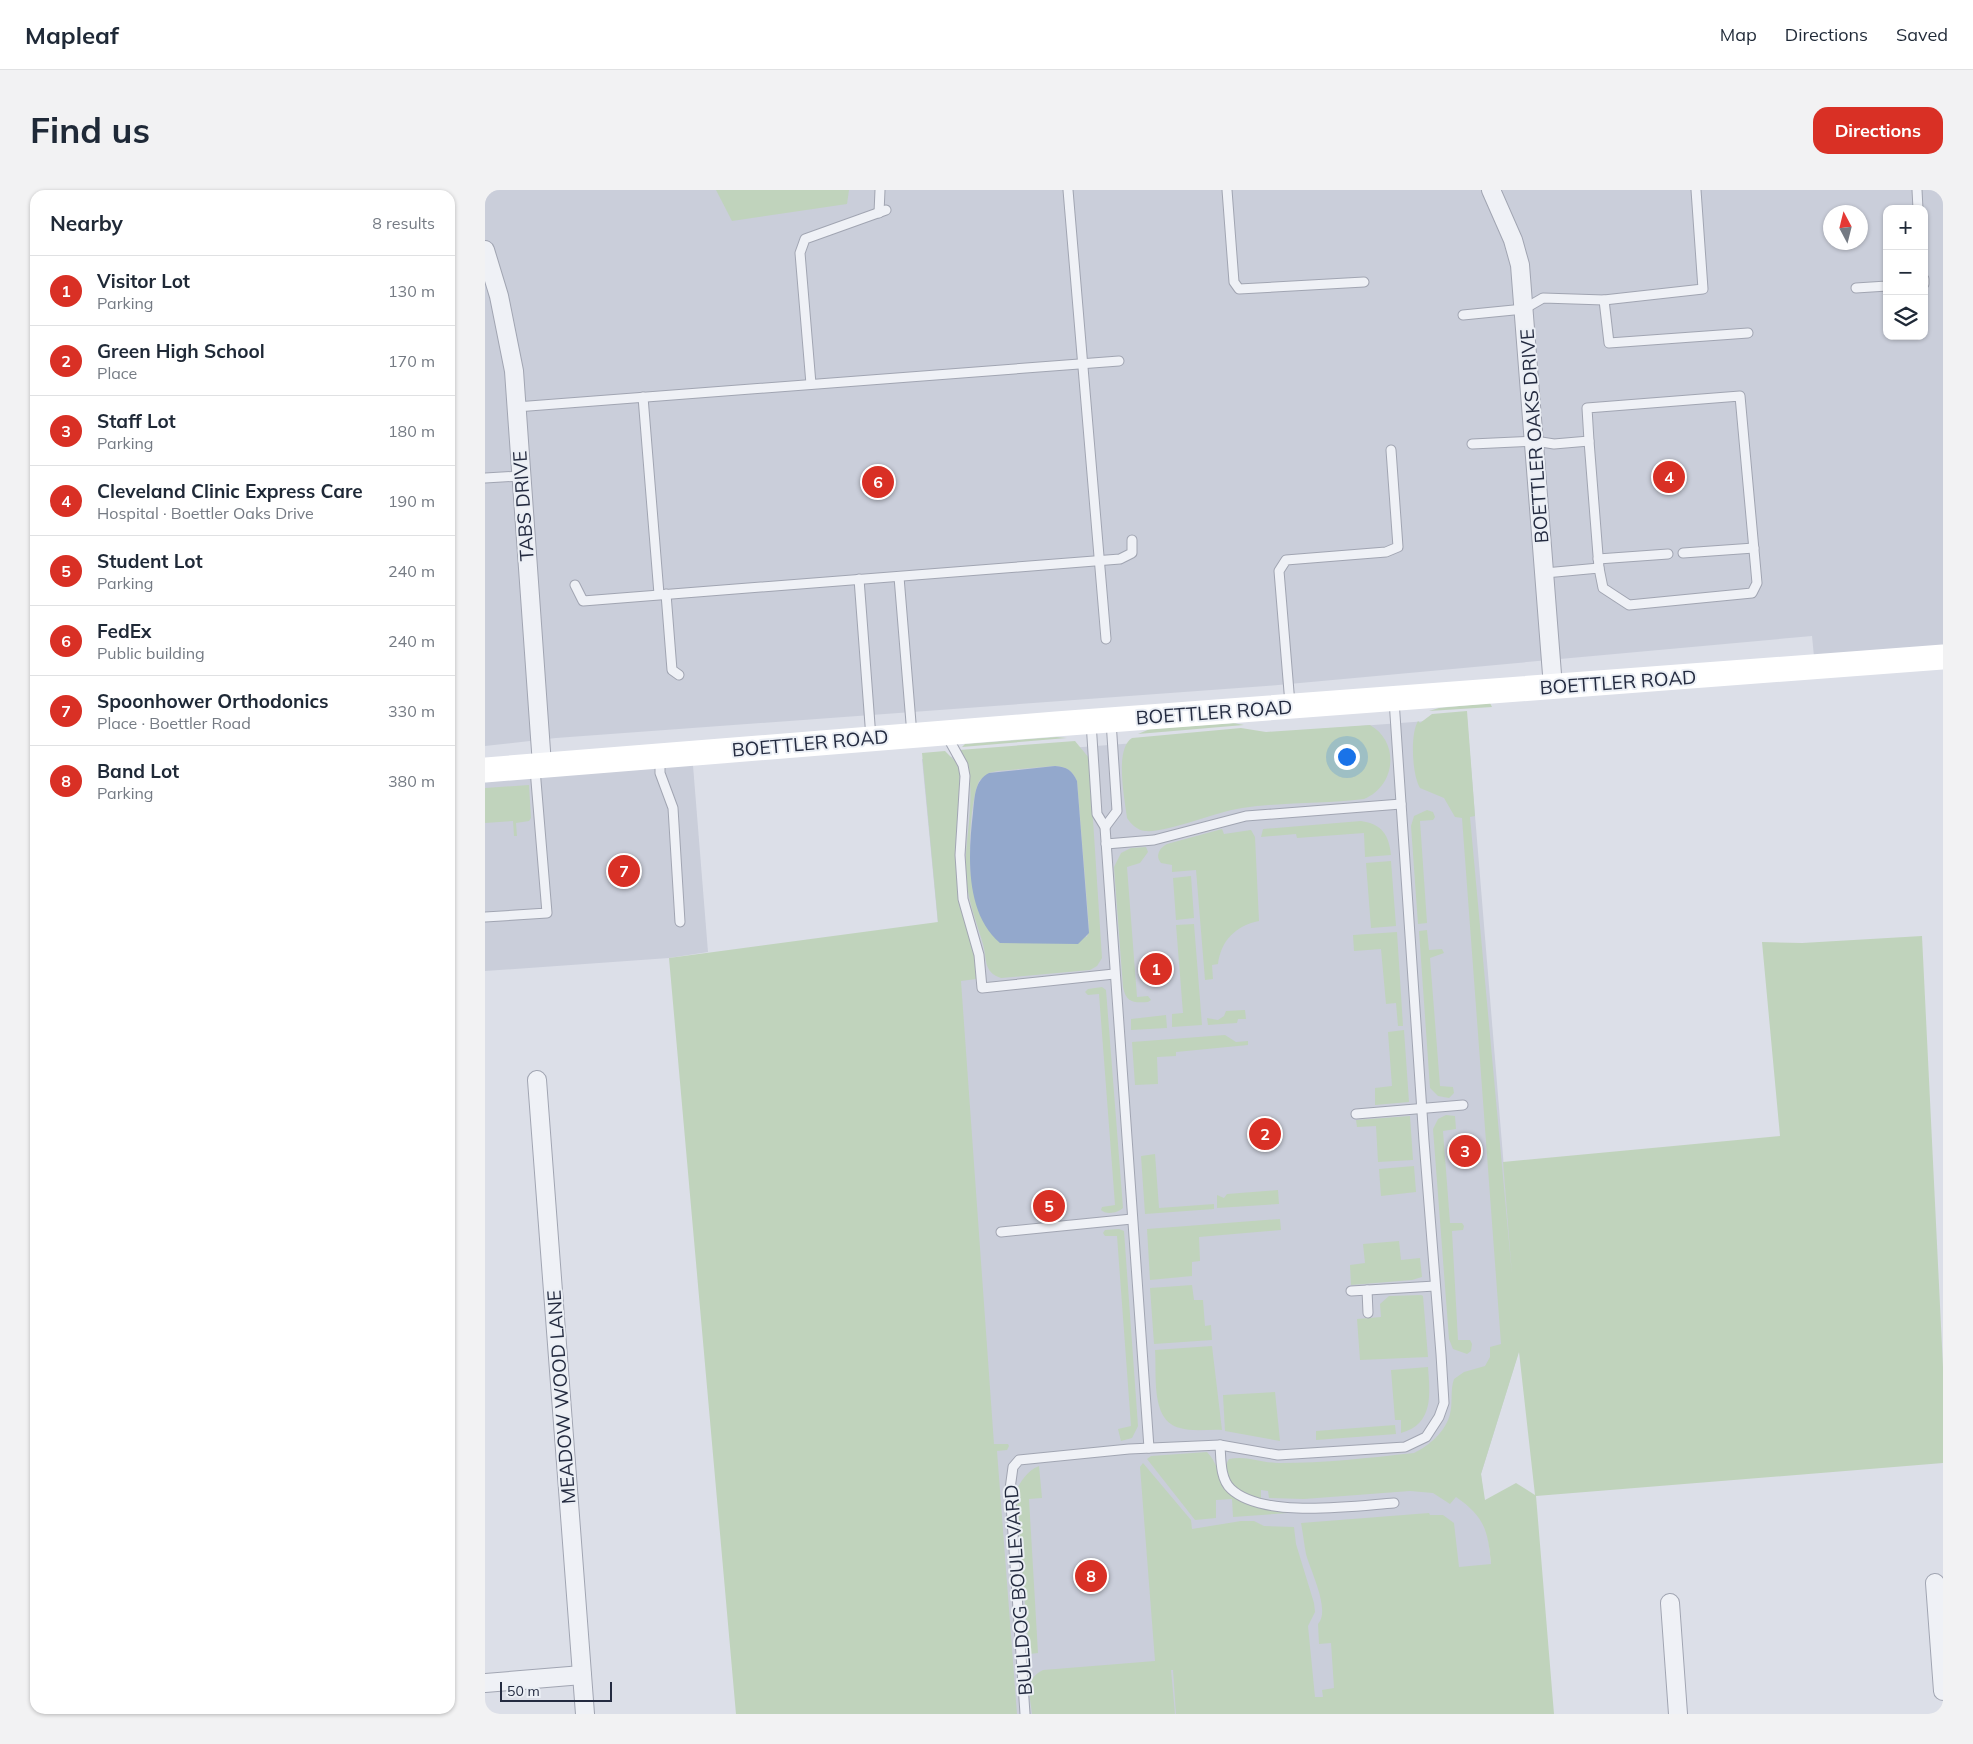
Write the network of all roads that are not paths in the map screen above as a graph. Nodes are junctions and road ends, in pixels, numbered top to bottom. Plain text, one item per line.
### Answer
1 (879, 190) edge
2 (1068, 190) edge
3 (1227, 190) edge
4 (1491, 190) edge
5 (1696, 190) edge
6 (1917, 190) edge
7 (1918, 205) edge
8 (485, 250) edge
9 (1364, 282) dead end
10 (1883, 286) edge
11 (1856, 288) dead end
12 (1604, 300) junction
13 (1524, 309) junction
14 (1463, 315) dead end
15 (1748, 333) dead end
16 (1119, 361) dead end
17 (1083, 364) junction
18 (811, 384) junction
19 (643, 398) junction
20 (516, 407) junction
21 (1535, 441) junction
22 (1589, 441) junction
23 (1472, 444) dead end
24 (1391, 450) dead end
25 (521, 476) junction
26 (485, 478) edge
27 (1132, 540) dead end
28 (1754, 548) junction
29 (1683, 553) dead end
30 (1668, 554) dead end
31 (1101, 560) junction
32 (1599, 564) junction
33 (1545, 573) junction
34 (899, 577) junction
35 (859, 579) junction
36 (575, 585) dead end
37 (662, 594) junction
38 (1106, 639) dead end
39 (1943, 657) edge
40 (679, 676) dead end
41 (1553, 687) junction
42 (1394, 699) junction
43 (1290, 707) junction
44 (1101, 721) junction
45 (946, 733) junction
46 (913, 735) junction
47 (871, 738) junction
48 (660, 755) junction
49 (538, 765) junction
50 (485, 770) edge
51 (1401, 804) junction
52 (1105, 827) junction
53 (1106, 844) junction
54 (485, 917) edge
55 (680, 922) dead end
56 (1115, 974) junction
57 (537, 1080) dead end
58 (1463, 1105) dead end
59 (1422, 1110) junction
60 (1356, 1114) dead end
61 (1132, 1219) junction
62 (1001, 1232) dead end
63 (1435, 1286) junction
64 (1367, 1290) junction
65 (1351, 1291) dead end
66 (1368, 1313) dead end
67 (1220, 1445) junction
68 (1149, 1448) junction
69 (1394, 1503) dead end
70 (1935, 1583) dead end
71 (1670, 1603) dead end
72 (582, 1675) junction
73 (485, 1683) edge
74 (1943, 1691) edge
75 (585, 1714) edge
76 (1025, 1714) edge
77 (1678, 1714) edge

1 - 18 lane
2 - 17 lane
3 - 9 lane
4 - 13 street, BOETTLER OAKS DRIVE
5 - 12 lane
6 - 7 lane
8 - 20 street, TABS DRIVE
10 - 11 lane
12 - 13 lane
12 - 15 lane
13 - 14 lane
13 - 21 street, BOETTLER OAKS DRIVE
16 - 17 lane
17 - 18 lane
17 - 31 lane
18 - 19 lane
19 - 20 lane
19 - 37 lane
20 - 25 street, TABS DRIVE
21 - 22 lane
21 - 23 lane
21 - 33 street, BOETTLER OAKS DRIVE
22 - 28 lane
22 - 32 lane
24 - 43 lane
25 - 26 lane
25 - 49 street, TABS DRIVE
27 - 31 lane
28 - 29 lane
28 - 32 lane
30 - 32 lane
31 - 34 lane
31 - 38 lane
32 - 33 lane
33 - 41 street, BOETTLER OAKS DRIVE
34 - 35 lane
34 - 46 lane
35 - 37 lane
35 - 47 lane
36 - 37 lane
37 - 40 lane
39 - 41 street, BOETTLER ROAD
41 - 42 street, BOETTLER ROAD
42 - 43 street, BOETTLER ROAD
42 - 51 lane
43 - 44 street, BOETTLER ROAD
44 - 45 street, BOETTLER ROAD
44 - 52 lane
44 - 52 lane
45 - 46 street, BOETTLER ROAD
45 - 56 lane
46 - 47 street, BOETTLER ROAD
47 - 48 street, BOETTLER ROAD
48 - 49 street, BOETTLER ROAD
48 - 55 lane
49 - 50 street, BOETTLER ROAD
49 - 54 lane
51 - 53 lane
51 - 59 lane
52 - 53 lane
53 - 56 lane
56 - 61 lane
57 - 72 street, MEADOW WOOD LANE
58 - 59 lane
59 - 60 lane
59 - 63 lane
61 - 62 lane
61 - 68 lane
63 - 64 lane
63 - 67 lane
64 - 65 lane
64 - 66 lane
67 - 68 lane
67 - 69 lane
68 - 76 lane, BULLDOG BOULEVARD
70 - 74 street
71 - 77 street
72 - 73 street
72 - 75 street, MEADOW WOOD LANE

